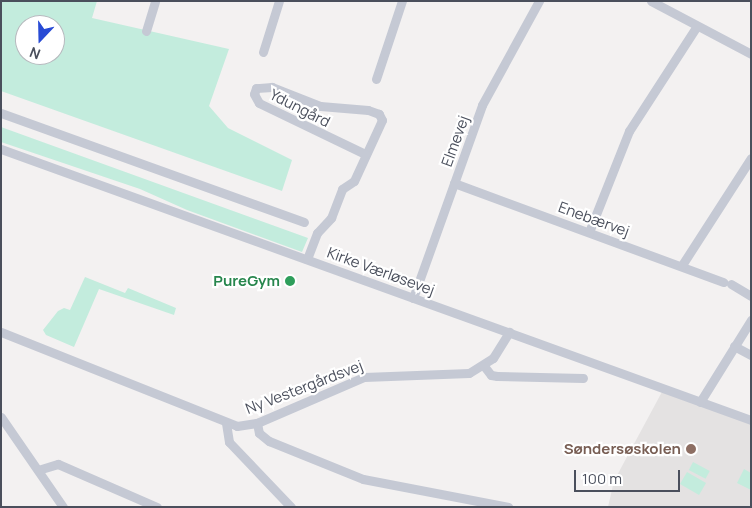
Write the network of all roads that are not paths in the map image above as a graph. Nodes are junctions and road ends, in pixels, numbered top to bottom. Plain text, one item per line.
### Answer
1 (155, 1) edge
2 (279, 1) edge
3 (402, 1) edge
4 (539, 1) edge
5 (651, 1) edge
6 (697, 26) junction
7 (146, 30) dead end
8 (263, 52) dead end
9 (751, 54) edge
10 (376, 79) dead end
11 (1, 113) edge
12 (1, 149) edge
13 (365, 154) junction
14 (751, 158) edge
15 (454, 183) junction
16 (304, 222) dead end
17 (589, 232) junction
18 (306, 259) junction
19 (682, 266) junction
20 (751, 296) edge
21 (413, 298) junction
22 (751, 320) edge
23 (1, 332) edge
24 (509, 332) junction
25 (734, 346) junction
26 (751, 355) edge
27 (484, 366) junction
28 (584, 378) dead end
29 (700, 402) junction
30 (1, 417) edge
31 (751, 420) edge
32 (226, 423) junction
33 (257, 424) junction
34 (38, 470) junction
35 (476, 504) edge
36 (63, 507) edge
37 (157, 507) edge
38 (291, 507) edge
39 (508, 507) edge

1 - 7 street
2 - 8 street
3 - 10 street
4 - 15 street, Elmevej
5 - 6 street
6 - 9 street
6 - 17 street
11 - 16 street
12 - 18 street, Kirke Værløsevej
13 - 13 street, Ydungård
13 - 18 street, Ydungård
14 - 19 street
15 - 17 street, Enebærvej
15 - 21 street, Elmevej
17 - 19 street, Enebærvej
18 - 21 street, Kirke Værløsevej
19 - 20 street, Enebærvej
21 - 24 street, Kirke Værløsevej
22 - 25 street
23 - 32 street, Ny Vestergårdsvej
24 - 27 street
24 - 29 street, Kirke Værløsevej
25 - 26 street
25 - 29 street
27 - 28 street
27 - 33 street, Ny Vestergårdsvej
29 - 31 street, Kirke Værløsevej
30 - 34 street
32 - 33 street, Ny Vestergårdsvej
32 - 38 street
33 - 35 street
34 - 36 street
34 - 37 street
35 - 39 street

